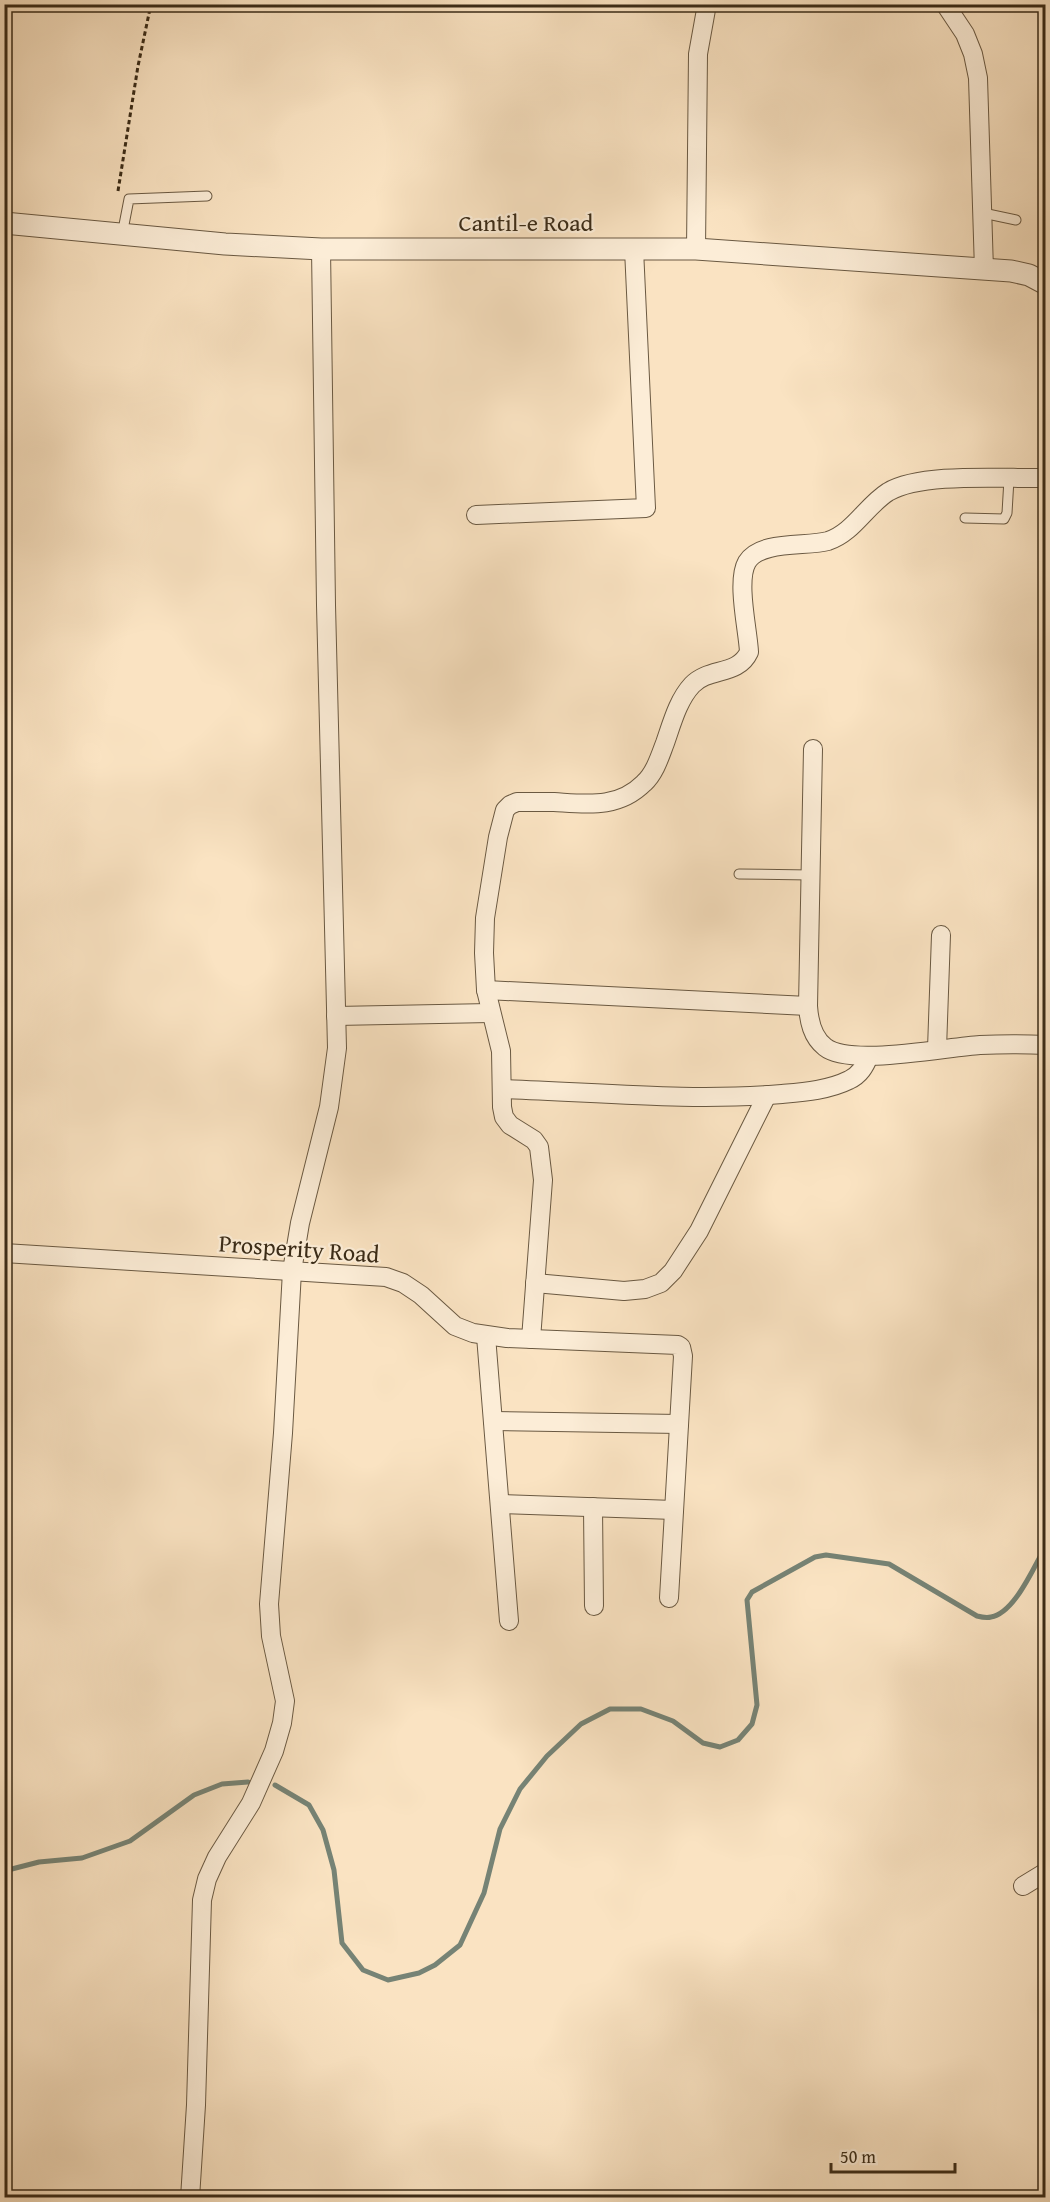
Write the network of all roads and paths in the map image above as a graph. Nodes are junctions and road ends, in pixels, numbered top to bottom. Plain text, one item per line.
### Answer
1 (151, 4) edge
2 (707, 4) edge
3 (945, 4) edge
4 (207, 196) dead end
5 (117, 200) dead end
6 (983, 213) junction
7 (1016, 220) dead end
8 (4, 224) edge
9 (122, 235) junction
10 (321, 249) junction
11 (634, 249) junction
12 (696, 249) junction
13 (984, 270) junction
14 (1046, 284) edge
15 (1046, 478) edge
16 (1010, 479) junction
17 (476, 515) dead end
18 (965, 518) dead end
19 (813, 749) dead end
20 (739, 874) dead end
21 (810, 875) junction
22 (941, 935) dead end
23 (486, 990) junction
24 (807, 1006) junction
25 (490, 1013) junction
26 (336, 1016) junction
27 (1046, 1045) edge
28 (937, 1049) junction
29 (869, 1056) junction
30 (502, 1089) junction
31 (767, 1095) junction
32 (4, 1253) edge
33 (292, 1271) junction
34 (534, 1283) junction
35 (486, 1336) junction
36 (531, 1339) junction
37 (493, 1421) junction
38 (679, 1424) junction
39 (500, 1504) junction
40 (593, 1507) junction
41 (674, 1510) junction
42 (669, 1598) dead end
43 (594, 1606) dead end
44 (509, 1621) dead end
45 (1046, 1872) edge
46 (1023, 1886) dead end
47 (190, 2198) edge

1 - 5 path
2 - 12 street
3 - 6 street
4 - 9 lane
6 - 7 lane
6 - 13 street
8 - 9 street, Cantil-e Road
9 - 10 street, Cantil-e Road
10 - 11 street, Cantil-e Road
10 - 26 street
11 - 12 street, Cantil-e Road
11 - 17 street
12 - 13 street, Cantil-e Road
13 - 14 street, Cantil-e Road
15 - 16 street
16 - 18 lane
16 - 23 street
19 - 21 street
20 - 21 lane
21 - 24 street
22 - 28 street
23 - 24 street
23 - 25 street
24 - 29 street
25 - 26 street
25 - 30 street
26 - 33 street
27 - 28 street
28 - 29 street
29 - 31 street
30 - 31 street
30 - 34 street
31 - 34 street
32 - 33 street, Prosperity Road
33 - 35 street, Prosperity Road
33 - 47 street
34 - 36 street
35 - 36 street, Prosperity Road
35 - 37 street
36 - 38 street, Prosperity Road
37 - 38 street
37 - 39 street
38 - 41 street
39 - 40 street
39 - 44 street
40 - 41 street
40 - 43 street
41 - 42 street
45 - 46 street

